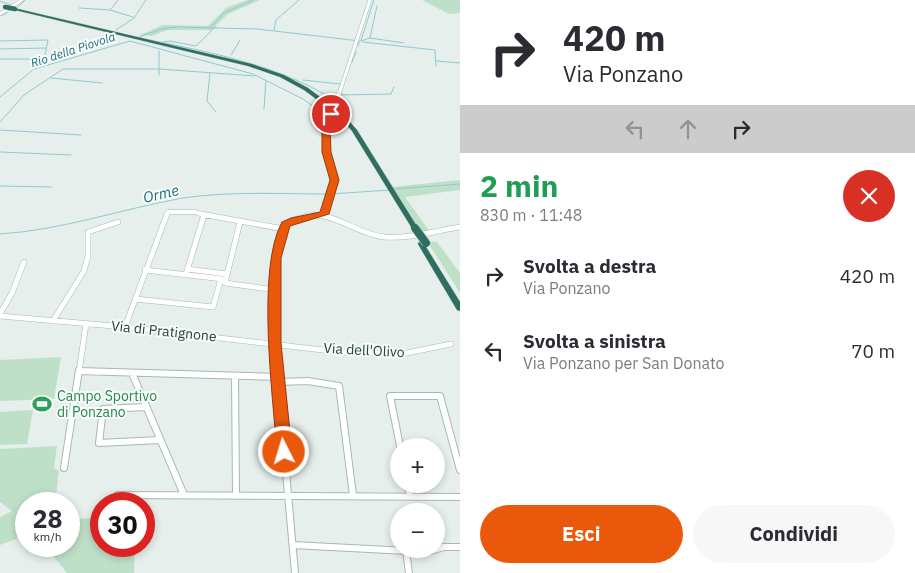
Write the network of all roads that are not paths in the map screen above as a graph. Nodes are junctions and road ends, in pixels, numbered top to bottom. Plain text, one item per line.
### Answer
1 (22, 0) edge
2 (370, 0) edge
3 (2, 7) edge
4 (0, 14) edge
5 (335, 105) dead end
6 (331, 114) dead end
7 (324, 214) junction
8 (204, 215) junction
9 (118, 222) dead end
10 (240, 222) junction
11 (460, 227) edge
12 (284, 229) junction
13 (423, 244) junction
14 (24, 262) dead end
15 (145, 270) junction
16 (186, 272) junction
17 (225, 279) junction
18 (275, 290) junction
19 (460, 298) edge
20 (135, 299) junction
21 (460, 308) edge
22 (0, 315) edge
23 (54, 321) junction
24 (86, 324) junction
25 (125, 327) junction
26 (275, 343) junction
27 (451, 344) dead end
28 (79, 371) junction
29 (132, 373) junction
30 (235, 376) junction
31 (278, 380) junction
32 (146, 407) junction
33 (398, 438) edge
34 (160, 440) junction
35 (64, 468) dead end
36 (460, 470) edge
37 (409, 493) edge
38 (155, 494) edge
39 (184, 494) junction
40 (236, 494) junction
41 (288, 494) junction
42 (353, 495) junction
43 (410, 496) junction
44 (460, 497) edge
45 (293, 545) junction
46 (445, 547) edge
47 (460, 547) edge
48 (390, 549) edge
49 (407, 558) edge
50 (295, 573) edge
51 (409, 573) edge

1 - 4 street
2 - 5 street
3 - 13 highway, bridge
6 - 7 street
7 - 11 street
7 - 12 street
8 - 10 street
8 - 15 street
8 - 16 street
9 - 23 street
10 - 12 street
10 - 17 street
12 - 18 street
13 - 19 highway
13 - 21 highway
14 - 22 street, Via di Pratignone
15 - 16 street
15 - 20 street
16 - 17 street
17 - 18 street
17 - 20 street
18 - 26 street
20 - 25 street
22 - 23 street, Via di Pratignone
23 - 24 street, Via di Pratignone
24 - 25 street, Via di Pratignone
24 - 28 street
25 - 26 street, Via di Pratignone
26 - 27 street, Via dell'Olivo
26 - 31 street
28 - 29 street
28 - 35 street
29 - 30 street
29 - 32 street
30 - 31 street
30 - 40 street
31 - 41 street
31 - 42 street
32 - 34 street
32 - 34 street
33 - 36 street
34 - 39 street
37 - 43 street
38 - 39 street
39 - 40 street
40 - 41 street
41 - 42 street
41 - 45 street
42 - 43 street
43 - 44 street
45 - 48 street
45 - 50 street
46 - 47 street
49 - 51 street

